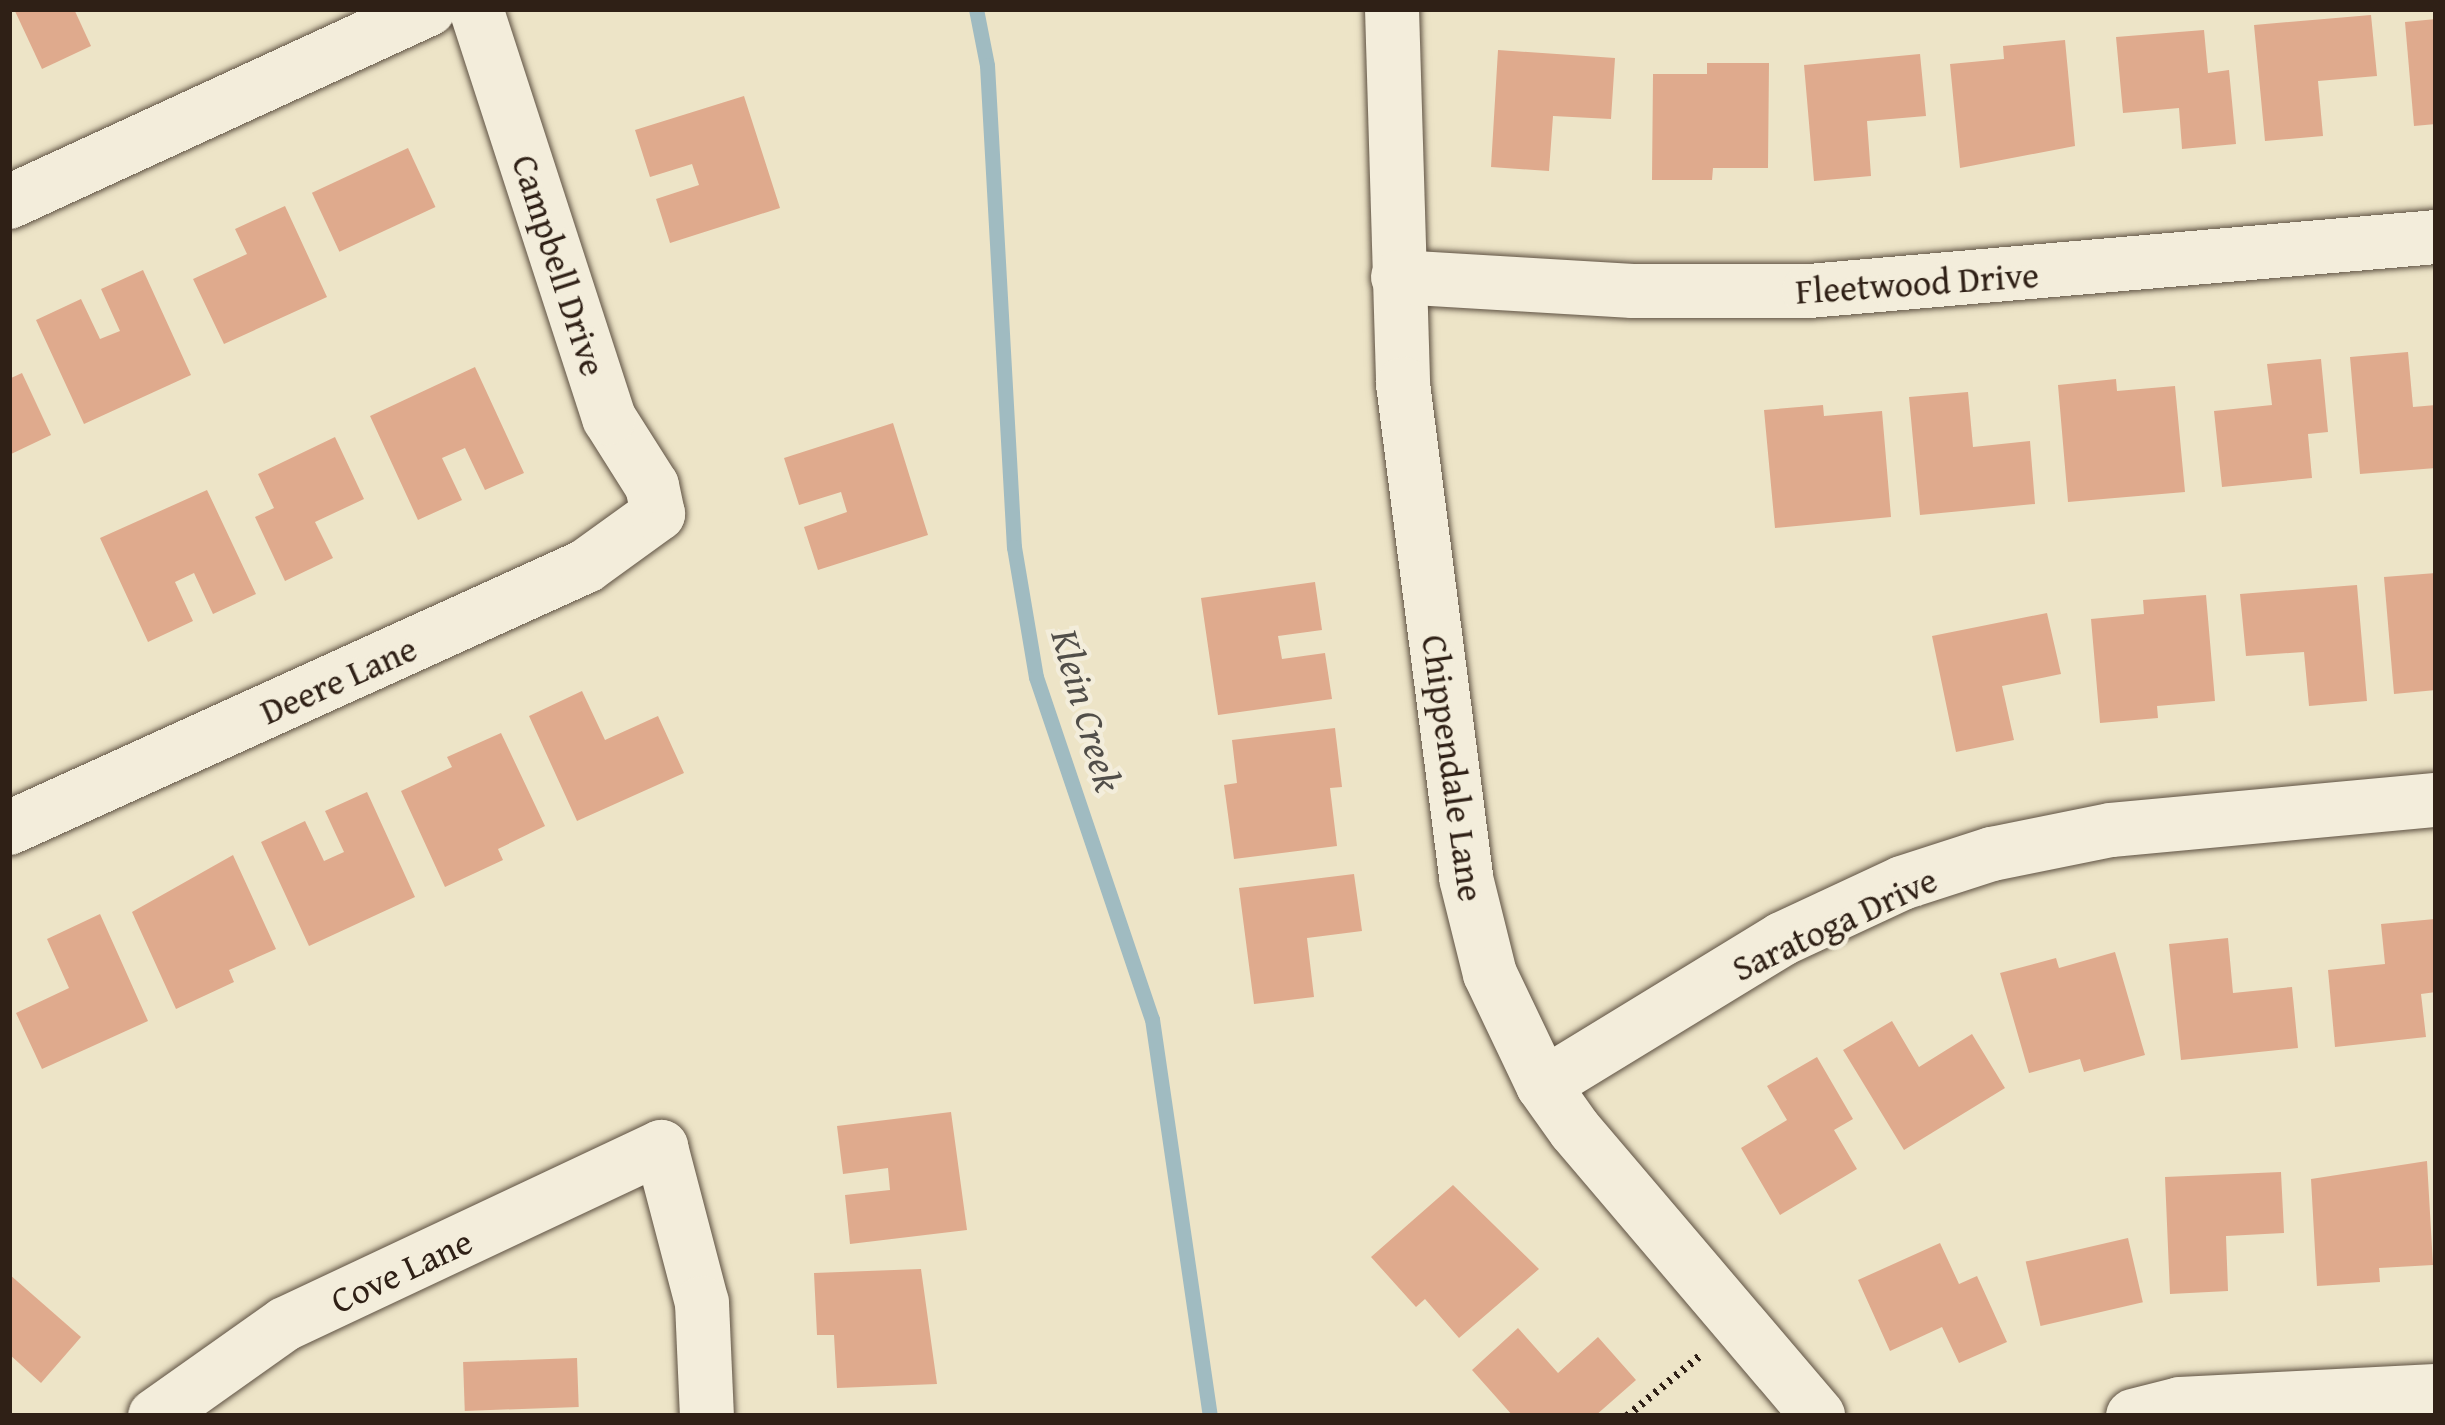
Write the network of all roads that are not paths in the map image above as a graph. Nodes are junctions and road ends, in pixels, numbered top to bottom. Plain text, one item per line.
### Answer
1 (429, 9) edge
2 (476, 9) edge
3 (1392, 9) edge
4 (9, 202) edge
5 (2436, 237) edge
6 (1398, 277) junction
7 (658, 514) joint
8 (2436, 800) edge
9 (9, 827) edge
10 (1543, 1085) junction
11 (2436, 1391) edge
12 (155, 1416) edge
13 (707, 1416) edge
14 (1818, 1416) edge
15 (2133, 1416) edge

1 - 4 street
2 - 7 street, Campbell Drive
3 - 6 street, Chippendale Lane
5 - 6 street, Fleetwood Drive
6 - 10 street, Chippendale Lane
7 - 9 street, Deere Lane
8 - 10 street, Saratoga Drive
10 - 14 street, Chippendale Lane
11 - 15 street
12 - 13 street, Cove Lane

